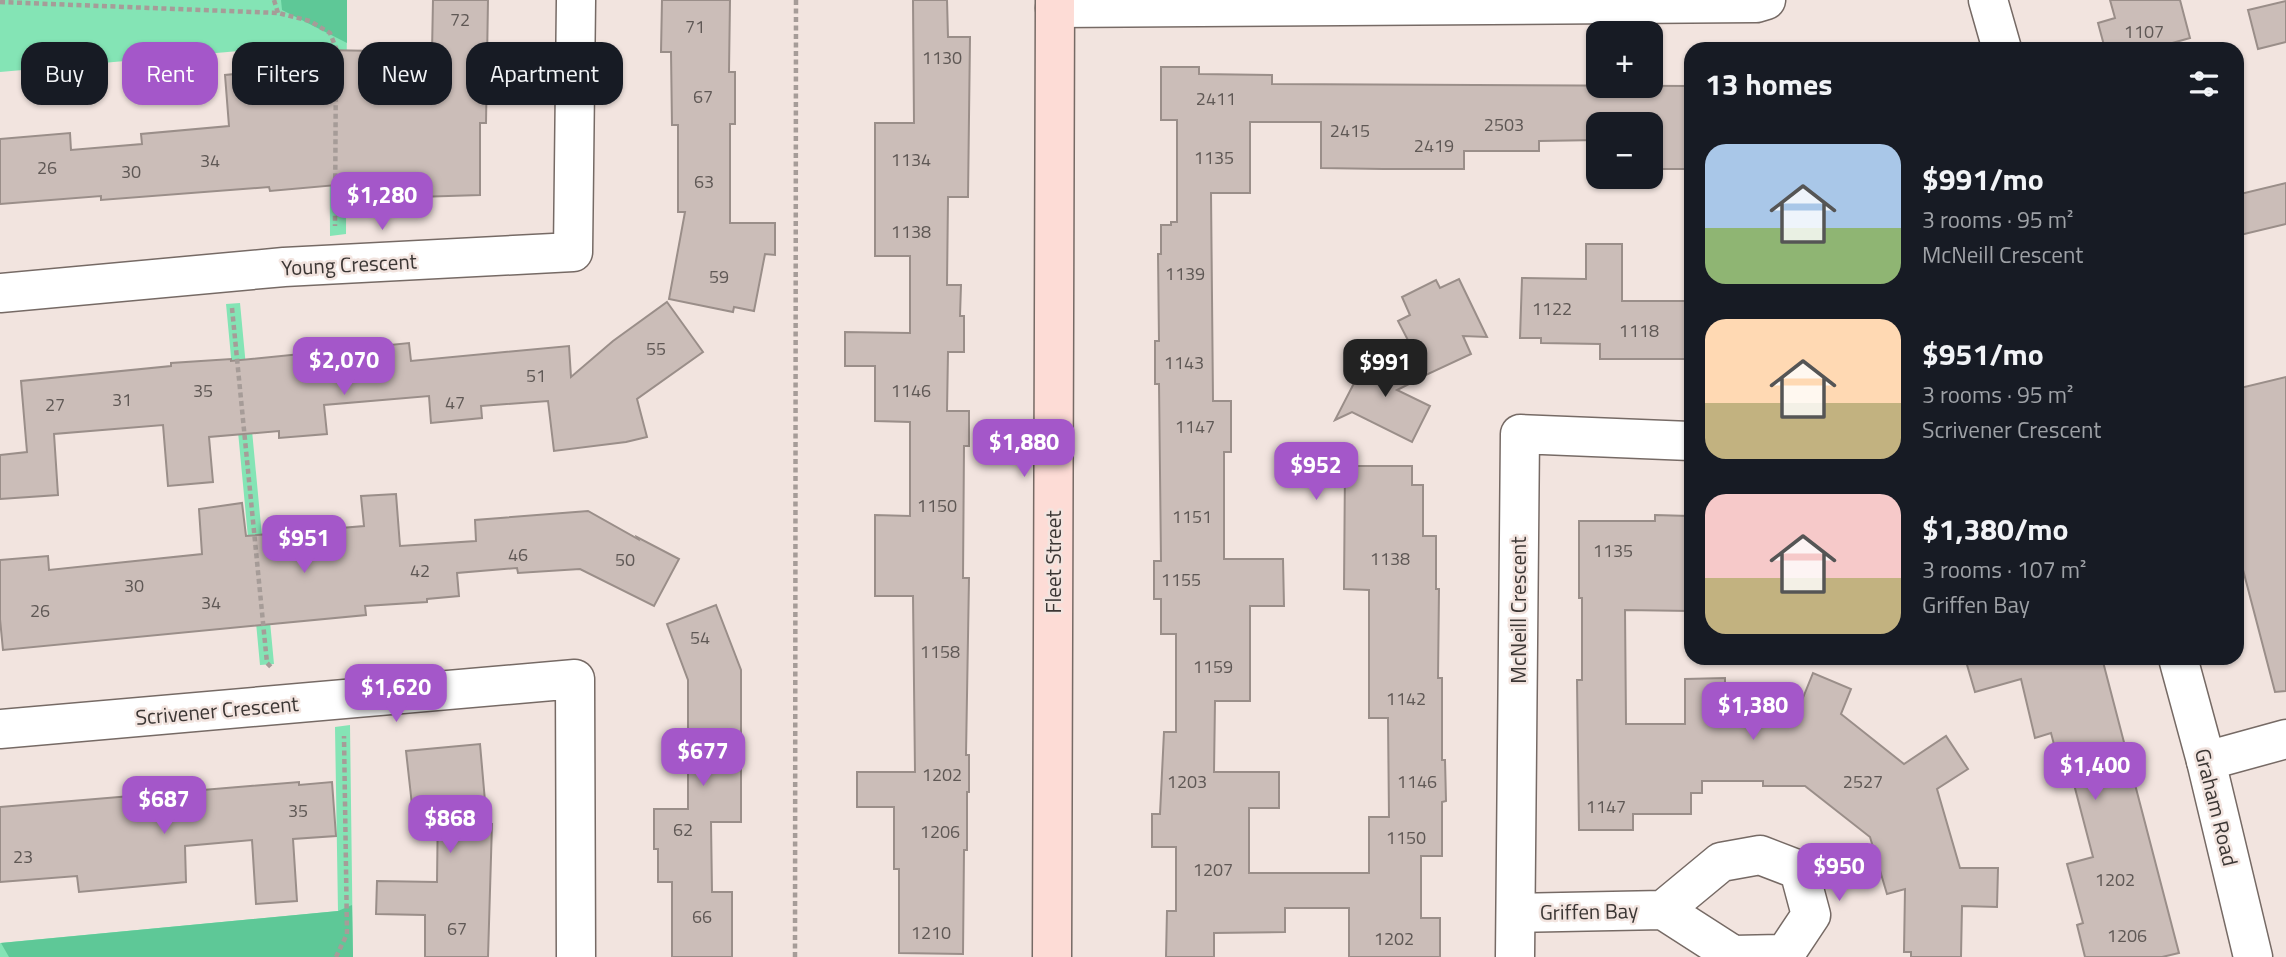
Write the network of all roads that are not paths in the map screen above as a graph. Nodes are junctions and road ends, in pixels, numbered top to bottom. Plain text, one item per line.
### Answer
1 (576, 0) edge
2 (1766, 0) edge
3 (1988, 0) edge
4 (1508, 2) edge
5 (1055, 4) edge
6 (2001, 42) edge
7 (0, 293) edge
8 (1684, 441) edge
9 (2180, 665) edge
10 (0, 729) edge
11 (2286, 739) edge
12 (2206, 761) junction
13 (1663, 910) dead end
14 (1516, 913) junction
15 (576, 957) edge
16 (1052, 957) edge
17 (1515, 957) edge
18 (2253, 957) edge

1 - 7 street, Young Crescent
2 - 4 street
3 - 6 street
4 - 5 street
5 - 16 street, Fleet Street
8 - 14 street, McNeill Crescent
9 - 12 street, Graham Road
10 - 15 street, Scrivener Crescent
11 - 12 street
12 - 18 street, Graham Road
13 - 14 street, Griffen Bay
14 - 17 street, McNeill Crescent

